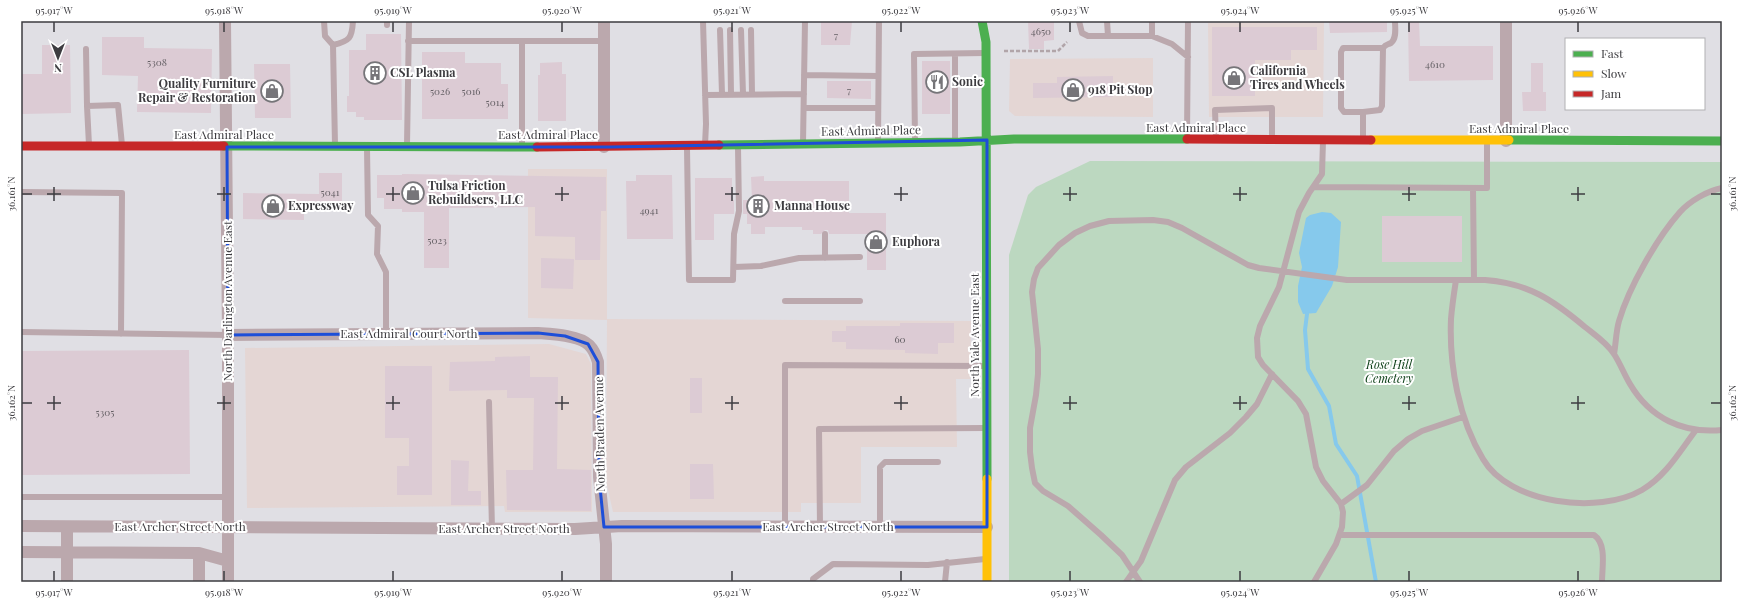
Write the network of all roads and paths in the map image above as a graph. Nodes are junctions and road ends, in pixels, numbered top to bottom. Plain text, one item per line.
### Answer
1 (225, 21) edge
2 (324, 21) edge
3 (353, 21) edge
4 (409, 21) edge
5 (604, 21) edge
6 (703, 21) edge
7 (805, 21) edge
8 (879, 21) edge
9 (982, 21) edge
10 (990, 21) edge
11 (1078, 21) edge
12 (1107, 21) edge
13 (1152, 21) edge
14 (1188, 21) edge
15 (1395, 21) edge
16 (1506, 21) edge
17 (720, 30) dead end
18 (730, 30) dead end
19 (741, 30) dead end
20 (751, 30) dead end
21 (1108, 36) junction
22 (1152, 36) junction
23 (408, 41) junction
24 (522, 41) junction
25 (604, 41) junction
26 (986, 42) junction
27 (1067, 42) dead end
28 (333, 45) junction
29 (1383, 48) junction
30 (86, 49) dead end
31 (1004, 51) dead end
32 (986, 53) junction
33 (955, 54) junction
34 (1188, 57) junction
35 (804, 76) junction
36 (878, 76) junction
37 (722, 94) junction
38 (731, 94) junction
39 (743, 94) junction
40 (752, 94) junction
41 (804, 94) junction
42 (705, 95) junction
43 (87, 106) junction
44 (804, 108) junction
45 (878, 108) junction
46 (1363, 112) junction
47 (987, 140) junction
48 (1187, 140) junction
49 (1216, 141) junction
50 (1272, 141) junction
51 (1323, 141) junction
52 (1363, 141) junction
53 (1487, 141) junction
54 (1506, 141) junction
55 (1722, 141) edge
56 (878, 142) junction
57 (914, 142) junction
58 (955, 142) junction
59 (803, 144) junction
60 (738, 145) junction
61 (21, 146) edge
62 (89, 146) junction
63 (122, 146) junction
64 (687, 146) junction
65 (705, 146) junction
66 (227, 147) junction
67 (335, 147) junction
68 (367, 147) junction
69 (407, 147) junction
70 (522, 147) junction
71 (604, 147) junction
72 (1314, 187) junction
73 (1473, 188) junction
74 (1722, 188) edge
75 (21, 192) edge
76 (825, 234) dead end
77 (860, 257) dead end
78 (825, 258) junction
79 (734, 267) junction
80 (1283, 272) junction
81 (1456, 280) junction
82 (1474, 280) junction
83 (785, 301) dead end
84 (860, 301) dead end
85 (21, 332) edge
86 (121, 334) junction
87 (386, 334) junction
88 (228, 336) junction
89 (588, 344) joint
90 (1614, 354) junction
91 (987, 366) junction
92 (1272, 374) junction
93 (490, 402) dead end
94 (1463, 417) junction
95 (987, 428) junction
96 (1696, 430) junction
97 (1722, 430) edge
98 (938, 462) dead end
99 (21, 497) edge
100 (228, 497) junction
101 (1341, 504) junction
102 (21, 526) edge
103 (67, 526) junction
104 (228, 527) junction
105 (604, 527) junction
106 (785, 527) junction
107 (820, 527) junction
108 (880, 527) junction
109 (988, 527) junction
110 (492, 529) junction
111 (1340, 535) junction
112 (21, 552) edge
113 (67, 553) junction
114 (198, 553) junction
115 (987, 559) junction
116 (228, 561) junction
117 (947, 562) junction
118 (1133, 572) junction
119 (67, 582) edge
120 (199, 582) edge
121 (228, 582) edge
122 (606, 582) edge
123 (813, 582) edge
124 (945, 582) edge
125 (987, 582) edge
126 (1126, 582) edge
127 (1140, 582) edge
128 (1314, 582) edge
129 (1602, 582) edge

1 - 66 street, North Darlington Avenue East
2 - 28 lane
3 - 28 lane
4 - 23 lane
5 - 25 street
6 - 42 lane
7 - 35 lane
8 - 36 lane
9 - 26 main road
10 - 26 main road
11 - 21 lane
12 - 21 lane
13 - 22 lane
14 - 34 lane
15 - 29 lane
16 - 54 street
17 - 37 lane
18 - 38 lane
19 - 39 lane
20 - 40 lane
21 - 22 lane
22 - 34 lane
23 - 24 lane
23 - 69 lane
24 - 25 lane
24 - 70 lane
25 - 71 street
26 - 32 main road, North Yale Avenue East
27 - 31 path
28 - 67 lane
29 - 46 lane
29 - 46 lane
30 - 43 lane
32 - 33 lane
32 - 47 main road, North Yale Avenue East
33 - 57 lane
33 - 58 lane
34 - 48 lane
35 - 36 lane
35 - 41 lane
36 - 45 lane
37 - 38 lane
37 - 42 lane
38 - 39 lane
39 - 40 lane
40 - 41 lane
41 - 44 lane
42 - 65 lane
43 - 62 lane
43 - 63 lane
44 - 45 lane
44 - 59 lane
45 - 56 lane
46 - 52 lane
47 - 48 main road, East Admiral Place
47 - 58 main road, East Admiral Place
47 - 91 main road, North Yale Avenue East
48 - 49 main road, East Admiral Place
49 - 50 main road, East Admiral Place
49 - 50 lane
50 - 51 main road, East Admiral Place
51 - 52 main road, East Admiral Place
51 - 72 lane
52 - 53 main road, East Admiral Place
53 - 54 main road, East Admiral Place
53 - 73 lane
54 - 55 main road, East Admiral Place
56 - 57 main road, East Admiral Place
56 - 59 main road, East Admiral Place
57 - 58 main road, East Admiral Place
59 - 60 main road, East Admiral Place
60 - 65 main road, East Admiral Place
60 - 79 lane
61 - 62 main road, East Admiral Place
62 - 63 main road, East Admiral Place
63 - 66 main road, East Admiral Place
64 - 65 main road, East Admiral Place
64 - 71 main road, East Admiral Place
64 - 79 lane
66 - 67 main road, East Admiral Place
66 - 88 street, North Darlington Avenue East
67 - 68 main road, East Admiral Place
68 - 69 main road, East Admiral Place
68 - 87 lane
69 - 70 main road, East Admiral Place
70 - 71 main road, East Admiral Place
72 - 73 lane
72 - 80 lane
73 - 82 lane
74 - 90 lane
75 - 86 lane
76 - 78 lane
77 - 78 lane
78 - 79 lane
80 - 81 lane
80 - 92 lane
80 - 118 lane
81 - 82 lane
81 - 94 lane
82 - 90 lane
83 - 84 lane
85 - 86 lane
86 - 88 lane
87 - 88 street, East Admiral Court North
87 - 89 street, East Admiral Court North
88 - 100 street, North Darlington Avenue East
89 - 105 street, North Braden Avenue
90 - 96 lane
91 - 95 main road, North Yale Avenue East
91 - 106 lane
92 - 101 lane
92 - 118 lane
93 - 110 lane
94 - 96 lane
94 - 101 lane
95 - 107 lane
95 - 109 main road, North Yale Avenue East
96 - 97 lane
98 - 108 lane
99 - 100 lane
100 - 104 street, North Darlington Avenue East
101 - 111 lane
102 - 103 street, East Archer Street North
103 - 104 street, East Archer Street North
103 - 113 street
104 - 110 street, East Archer Street North
104 - 116 street, North Darlington Avenue East
105 - 106 street, East Archer Street North
105 - 110 street, East Archer Street North
105 - 122 street, North Braden Avenue
106 - 107 street, East Archer Street North
107 - 108 street, East Archer Street North
108 - 109 street, East Archer Street North
109 - 115 main road, North Yale Avenue East
111 - 128 lane
111 - 129 lane
112 - 113 street, East Archer Street North
113 - 114 street, East Archer Street North
113 - 119 street
114 - 116 street, East Archer Street North
114 - 120 street
115 - 117 lane
115 - 125 main road, North Yale Avenue East
116 - 121 street, North Darlington Avenue East
117 - 123 lane
117 - 124 lane
118 - 126 lane
118 - 127 lane

